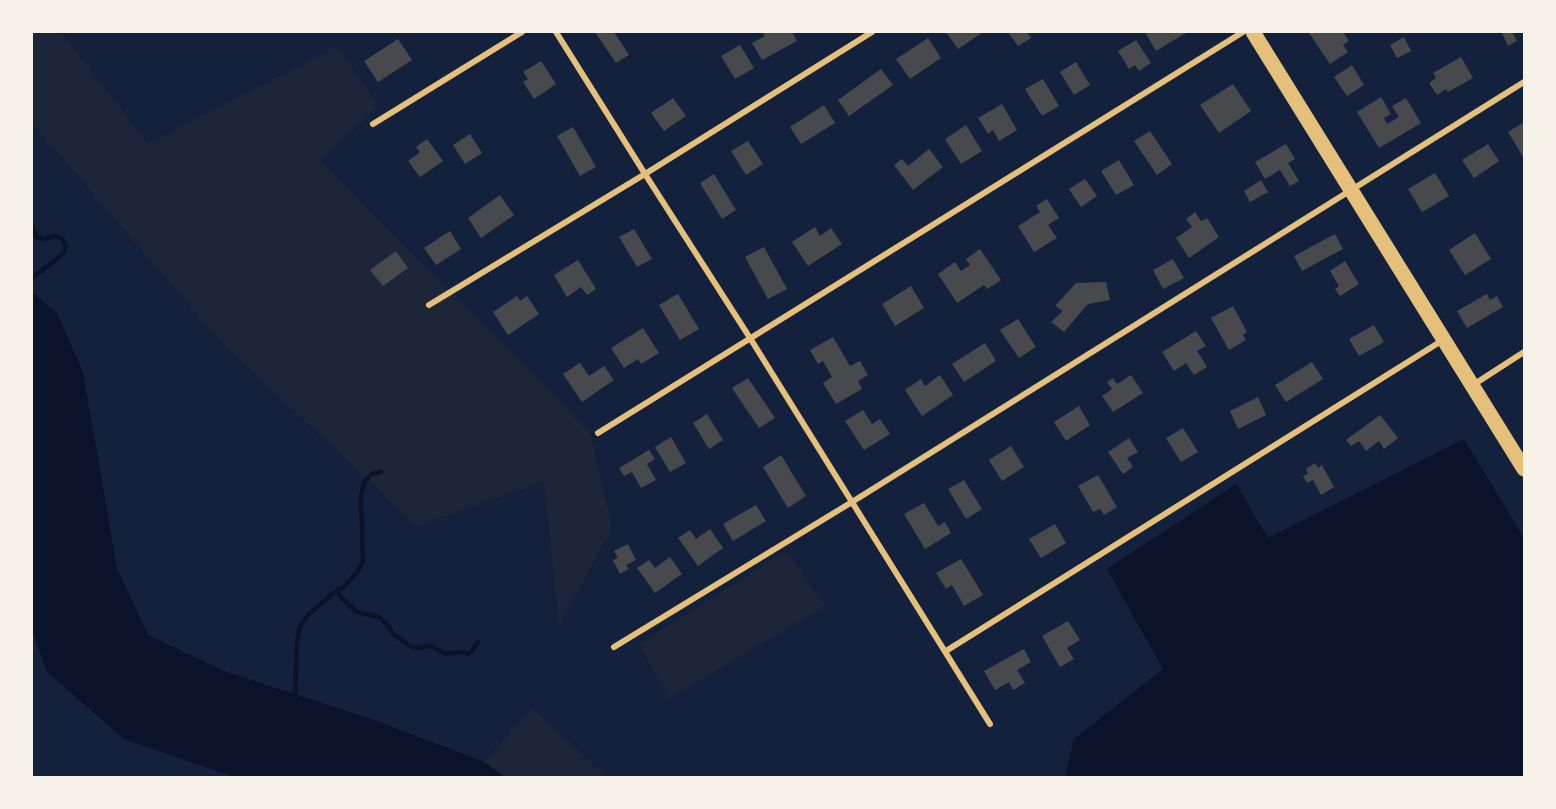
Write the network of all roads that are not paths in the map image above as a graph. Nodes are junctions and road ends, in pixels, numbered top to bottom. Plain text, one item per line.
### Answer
1 (522, 32) edge
2 (556, 32) edge
3 (872, 32) edge
4 (1243, 32) edge
5 (1253, 32) edge
6 (1524, 82) edge
7 (373, 124) dead end
8 (645, 174) junction
9 (1352, 191) junction
10 (429, 305) dead end
11 (750, 338) junction
12 (1444, 340) junction
13 (1524, 352) edge
14 (1473, 385) junction
15 (598, 433) dead end
16 (1524, 469) edge
17 (852, 502) junction
18 (614, 647) dead end
19 (946, 651) junction
20 (990, 724) dead end

1 - 7 street
2 - 8 street
3 - 8 street
4 - 11 street
5 - 9 main road
6 - 9 street
8 - 10 street
8 - 11 street
9 - 12 main road
9 - 17 street
11 - 15 street
11 - 17 street
12 - 14 main road
12 - 19 street
13 - 14 street
14 - 16 main road
17 - 18 street
17 - 19 street
19 - 20 street

